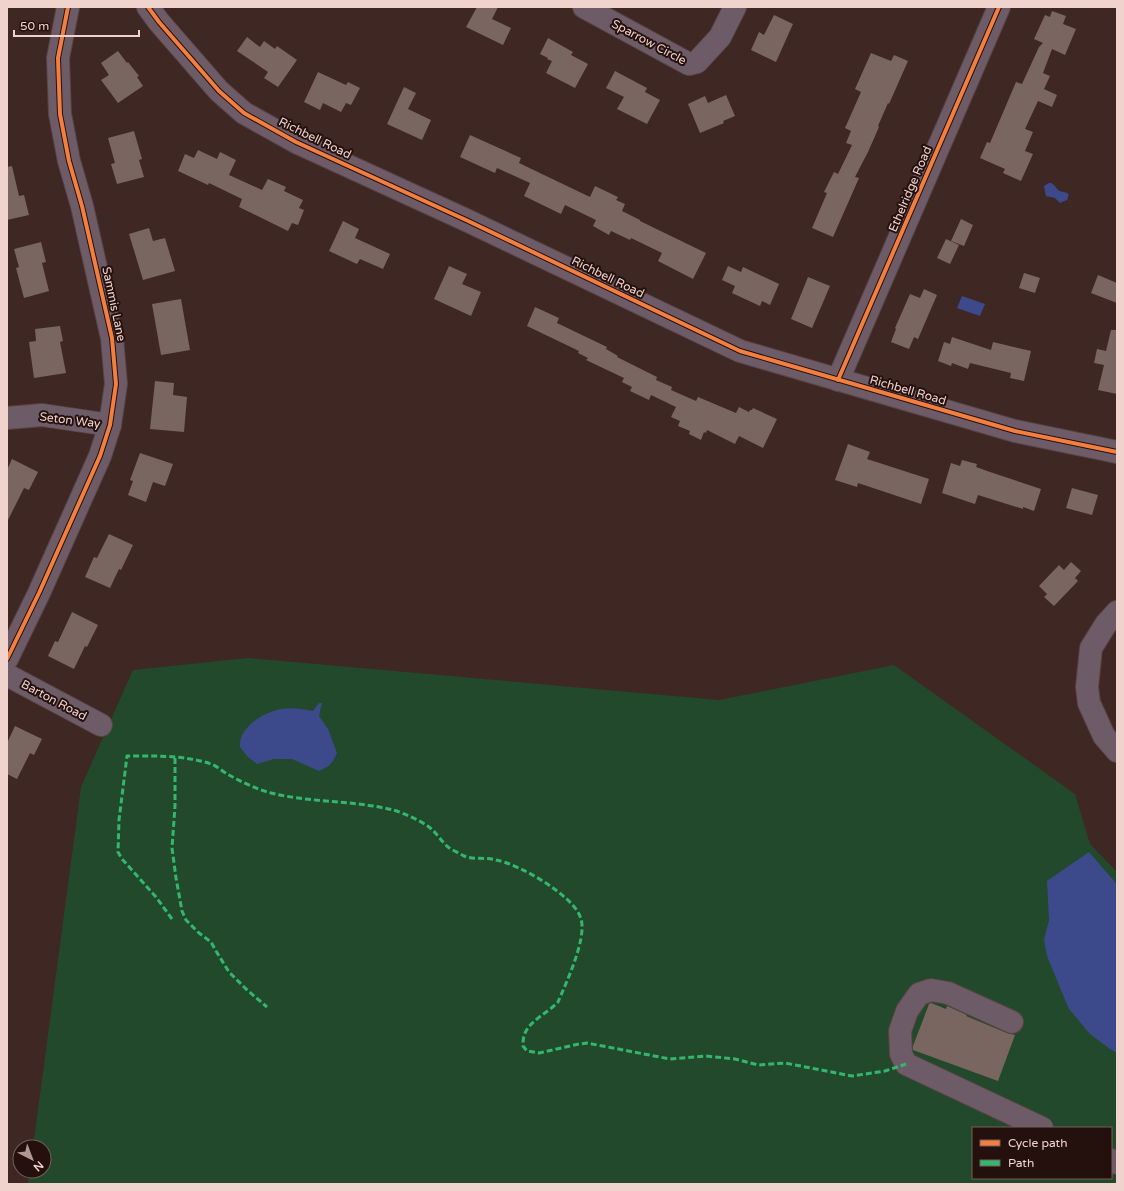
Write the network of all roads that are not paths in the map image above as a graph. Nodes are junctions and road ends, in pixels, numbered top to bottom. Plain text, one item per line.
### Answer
1 (68, 7) edge
2 (148, 7) edge
3 (584, 7) edge
4 (735, 7) edge
5 (999, 7) edge
6 (838, 380) junction
7 (7, 418) edge
8 (110, 425) junction
9 (1117, 452) edge
10 (1117, 612) edge
11 (7, 659) edge
12 (7, 675) edge
13 (101, 725) dead end
14 (1117, 751) edge
15 (1012, 1022) dead end
16 (1040, 1127) edge

1 - 8 street, Sammis Lane
2 - 6 street, Richbell Road
3 - 4 street, Sparrow Circle
5 - 6 street, Ethelridge Road
6 - 9 street, Richbell Road
7 - 8 street, Seton Way
8 - 11 street, Sammis Lane
10 - 14 street
12 - 13 street, Barton Road
15 - 16 street

